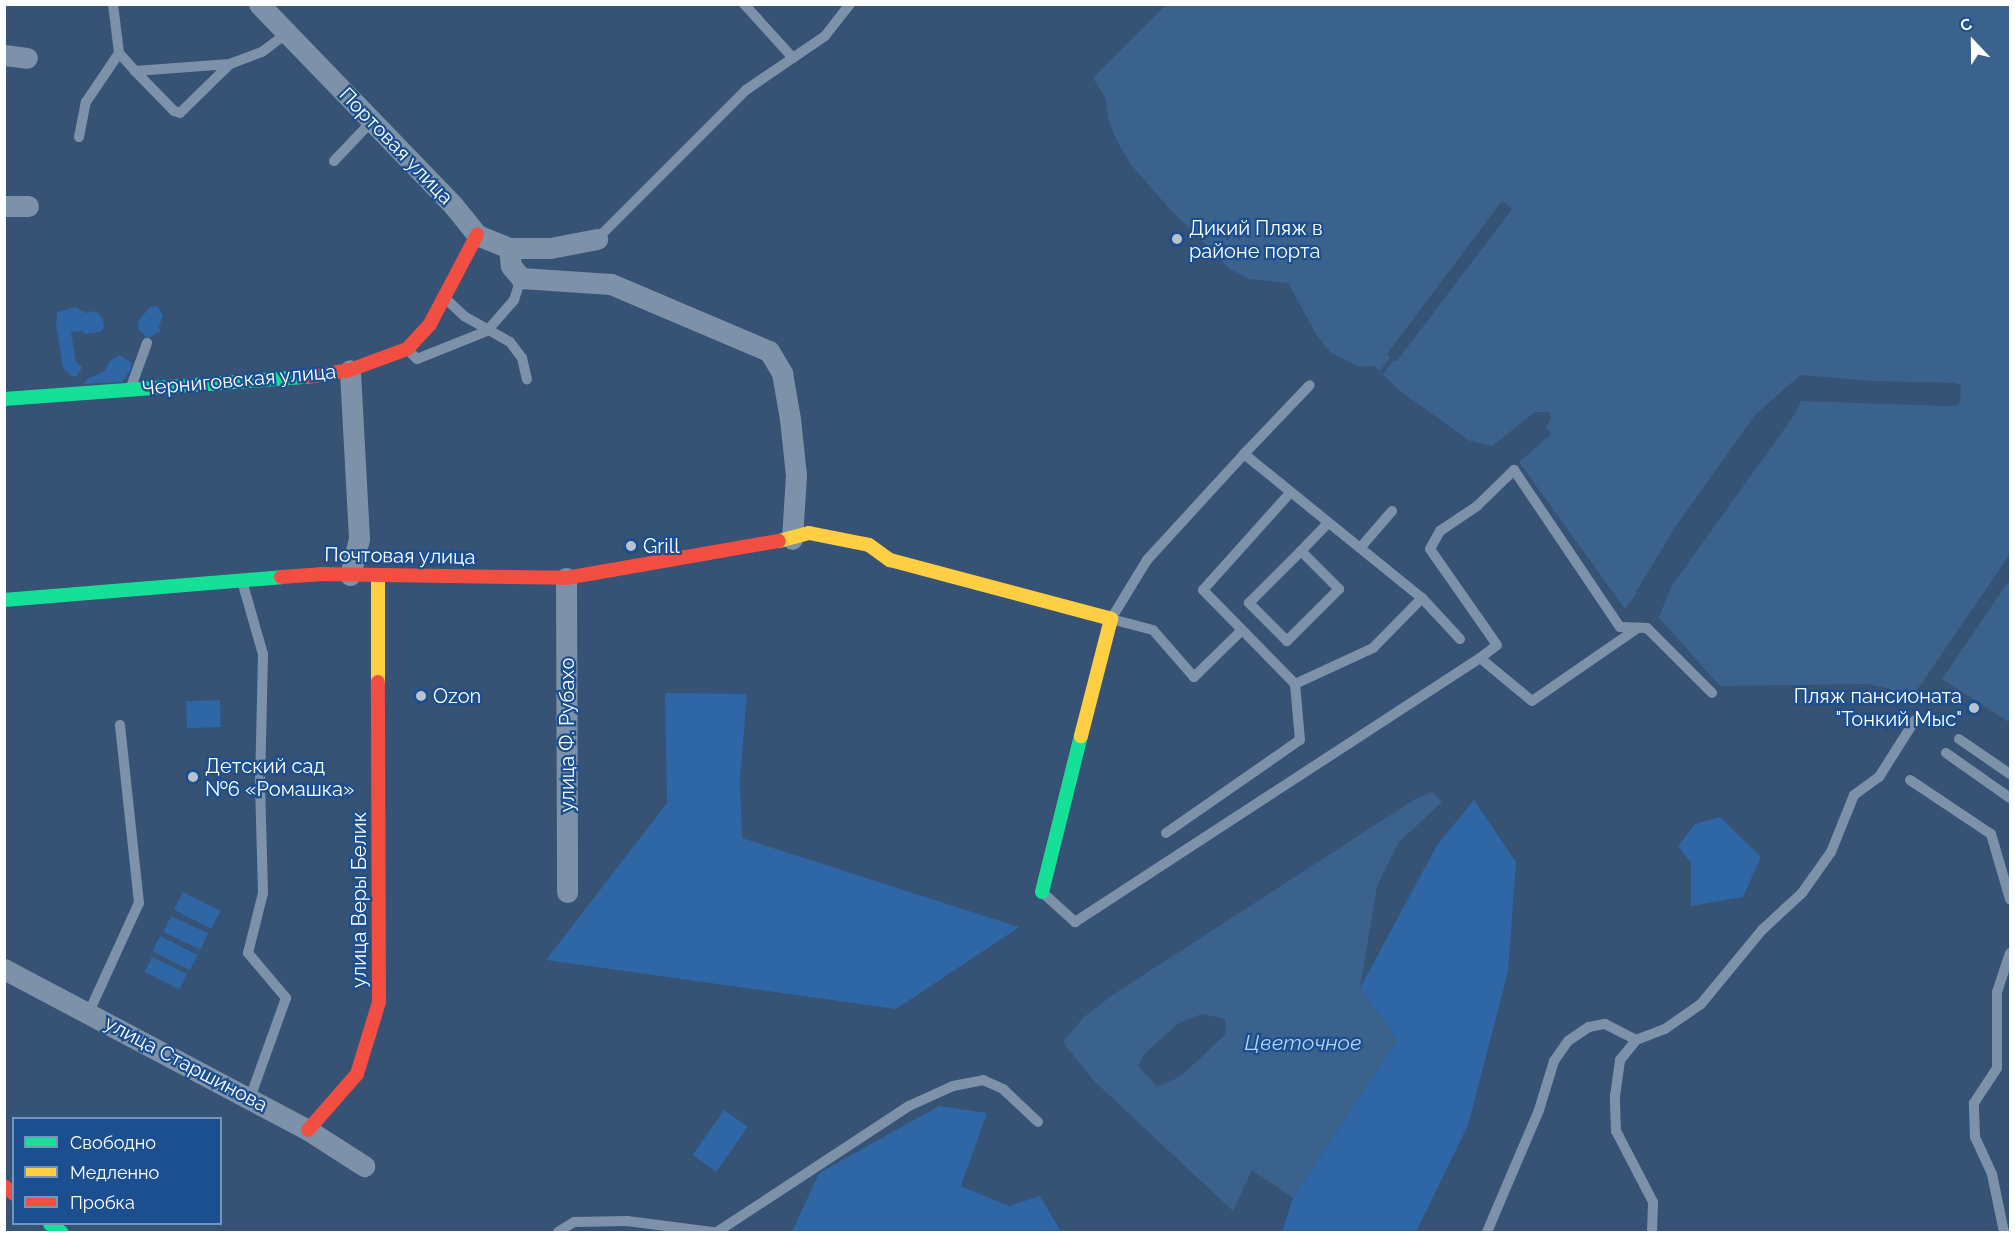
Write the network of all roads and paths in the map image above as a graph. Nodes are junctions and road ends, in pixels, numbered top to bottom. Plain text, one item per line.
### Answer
1 (113, 4) edge
2 (259, 4) edge
3 (744, 4) edge
4 (850, 4) edge
5 (287, 33) junction
6 (119, 53) junction
7 (4, 55) edge
8 (27, 58) dead end
9 (793, 58) junction
10 (230, 64) junction
11 (135, 71) junction
12 (372, 121) junction
13 (80, 137) dead end
14 (334, 161) dead end
15 (4, 206) edge
16 (28, 206) dead end
17 (477, 235) junction
18 (597, 239) joint
19 (508, 248) junction
20 (521, 278) junction
21 (444, 296) junction
22 (487, 331) junction
23 (147, 343) dead end
24 (406, 349) junction
25 (350, 370) junction
26 (527, 379) dead end
27 (1310, 385) dead end
28 (131, 390) junction
29 (4, 399) edge
30 (1244, 454) junction
31 (1290, 493) junction
32 (1392, 511) dead end
33 (1328, 523) junction
34 (792, 539) junction
35 (1360, 548) junction
36 (1301, 551) junction
37 (350, 575) junction
38 (378, 575) junction
39 (566, 578) junction
40 (242, 581) junction
41 (1422, 598) junction
42 (4, 600) edge
43 (1111, 619) junction
44 (1638, 628) junction
45 (1241, 631) junction
46 (1460, 639) dead end
47 (1480, 658) junction
48 (1295, 684) junction
49 (1712, 693) dead end
50 (1915, 720) dead end
51 (120, 725) dead end
52 (1959, 739) dead end
53 (1946, 753) dead end
54 (2010, 774) edge
55 (1910, 780) dead end
56 (2010, 798) edge
57 (1166, 832) dead end
58 (567, 892) dead end
59 (1042, 892) joint
60 (2010, 899) edge
61 (2010, 953) edge
62 (4, 969) edge
63 (89, 1012) junction
64 (1636, 1040) junction
65 (250, 1098) junction
66 (1038, 1122) dead end
67 (308, 1130) junction
68 (364, 1166) dead end
69 (558, 1233) edge
70 (712, 1233) edge
71 (717, 1233) edge
72 (1487, 1233) edge
73 (1652, 1233) edge
74 (2004, 1233) edge

1 - 6 lane
2 - 5 street, Портовая улица
3 - 9 lane
4 - 9 lane
5 - 10 lane
5 - 12 street, Портовая улица
6 - 11 lane
6 - 13 lane
7 - 8 street
9 - 18 lane
10 - 11 lane
10 - 11 lane
12 - 14 lane
12 - 17 street, Портовая улица
15 - 16 street
17 - 19 street, Портовая улица
17 - 21 street, Черниговская улица
18 - 19 street, Портовая улица
19 - 20 street
20 - 22 lane
20 - 34 street
21 - 22 lane
21 - 24 street, Черниговская улица
22 - 24 lane
22 - 26 lane
23 - 28 lane
24 - 25 street, Черниговская улица
25 - 28 street, Черниговская улица
25 - 37 street
27 - 30 lane
28 - 29 street, Черниговская улица
30 - 31 lane
30 - 43 lane
31 - 33 lane
31 - 45 lane
32 - 35 lane
33 - 35 lane
33 - 36 lane
34 - 39 street, Почтовая улица
34 - 43 street, Почтовая улица
35 - 41 lane
36 - 36 lane
37 - 38 street, Почтовая улица
37 - 40 street, Почтовая улица
38 - 39 street, Почтовая улица
38 - 67 street, улица Веры Белик
39 - 58 street, улица Ф. Рубахо
40 - 42 street, Почтовая улица
40 - 65 lane
41 - 46 lane
41 - 48 lane
43 - 45 lane
43 - 59 street
44 - 47 lane
44 - 47 lane
44 - 49 lane
45 - 48 lane
47 - 59 lane
48 - 57 lane
50 - 64 lane
51 - 63 lane
52 - 54 lane
53 - 56 lane
55 - 60 lane
61 - 74 lane
62 - 63 street, улица Старшинова
63 - 65 street, улица Старшинова
64 - 72 lane
64 - 73 lane
65 - 67 street, улица Старшинова
66 - 71 lane
67 - 68 street, улица Старшинова
69 - 70 lane

